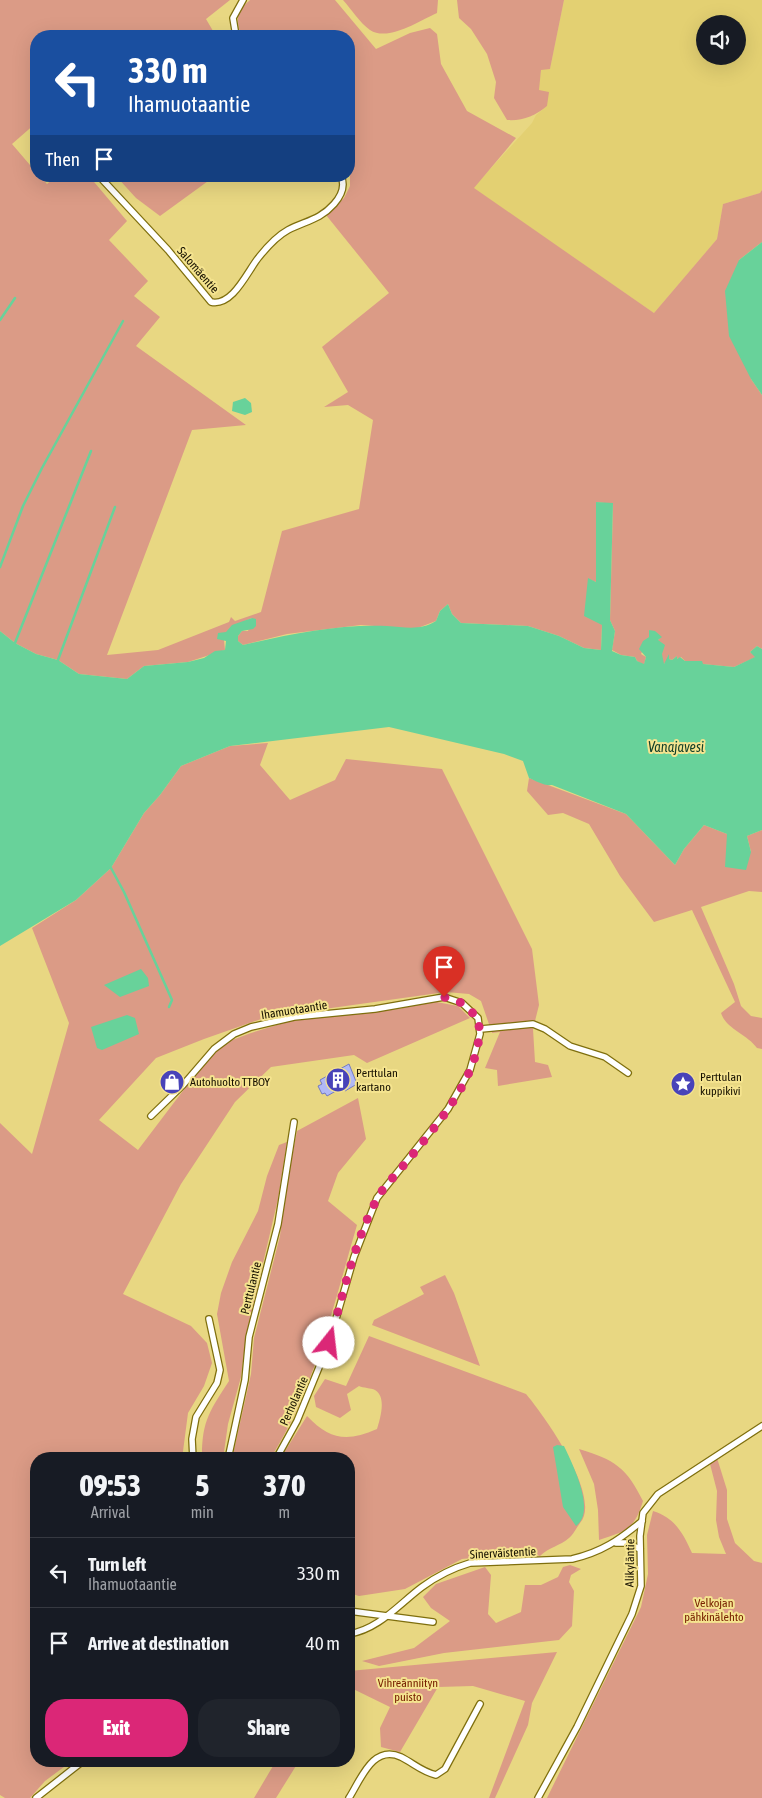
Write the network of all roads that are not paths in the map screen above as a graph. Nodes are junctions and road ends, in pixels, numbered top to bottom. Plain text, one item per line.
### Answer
1 (243, 0) edge
2 (235, 30) edge
3 (105, 182) edge
4 (343, 182) edge
5 (481, 1030) junction
6 (628, 1074) dead end
7 (150, 1116) dead end
8 (294, 1122) dead end
9 (209, 1319) dead end
10 (762, 1426) edge
11 (193, 1452) edge
12 (230, 1452) edge
13 (280, 1452) edge
14 (642, 1521) junction
15 (616, 1543) junction
16 (640, 1549) junction
17 (355, 1614) edge
18 (389, 1615) junction
19 (433, 1622) dead end
20 (355, 1633) edge
21 (480, 1704) dead end
22 (76, 1767) edge
23 (36, 1798) edge
24 (349, 1798) edge
25 (538, 1798) edge

1 - 2 street
3 - 4 street, Salomäentie
5 - 6 street
5 - 7 street, Ihamuotaantie
5 - 13 street, Perholantie
8 - 12 street, Perttulantie
9 - 11 street
10 - 14 street, Alikyläntie
14 - 15 street, Sinerväistentie
14 - 16 street, Alikyläntie
15 - 16 street
15 - 18 street, Sinerväistentie
16 - 25 street, Alikyläntie
17 - 18 street
18 - 19 street
18 - 20 street, Sinerväistentie
21 - 24 street
22 - 23 street

